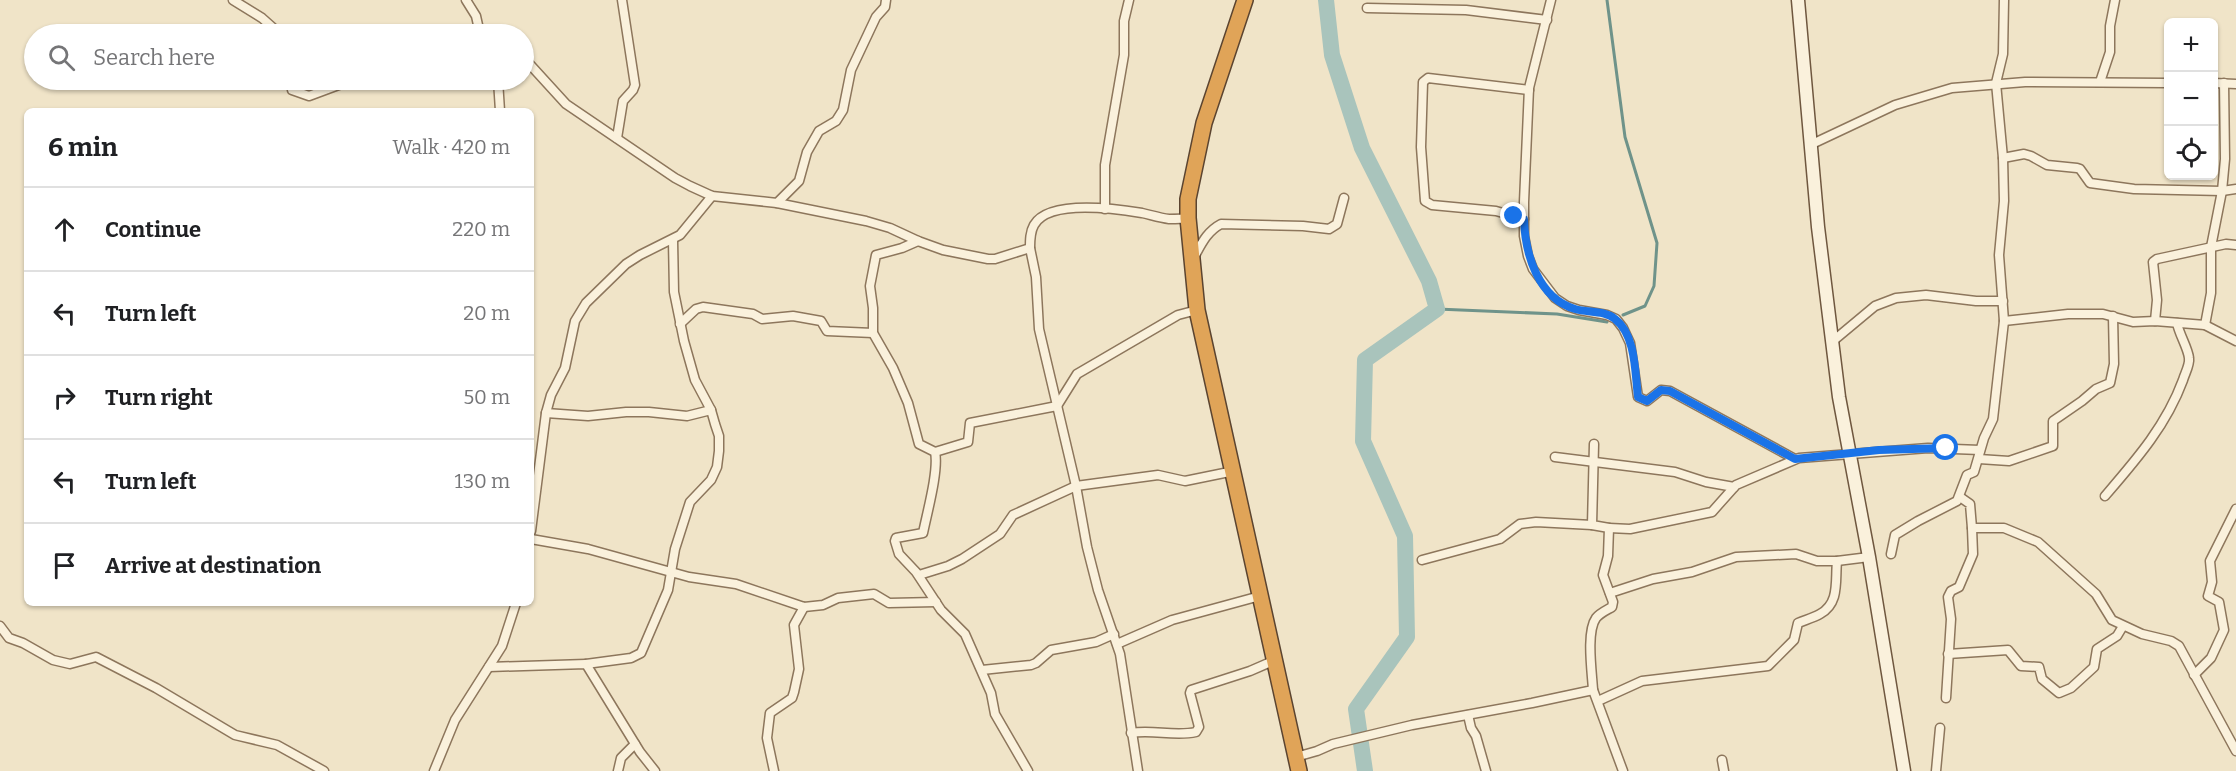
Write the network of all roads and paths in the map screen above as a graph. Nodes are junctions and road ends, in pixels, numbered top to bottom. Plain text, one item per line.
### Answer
1 (234, 0) edge
2 (466, 0) edge
3 (622, 0) edge
4 (886, 0) edge
5 (1129, 0) edge
6 (1245, 0) edge
7 (1551, 0) edge
8 (1798, 0) edge
9 (2004, 0) edge
10 (2115, 0) edge
11 (1367, 8) dead end
12 (1546, 20) junction
13 (269, 24) edge
14 (478, 24) edge
15 (534, 69) edge
16 (2100, 82) junction
17 (2164, 82) edge
18 (1996, 83) junction
19 (2218, 83) edge
20 (2224, 83) junction
21 (2236, 84) edge
22 (292, 90) edge
23 (325, 90) edge
24 (499, 90) edge
25 (1529, 90) junction
26 (500, 108) edge
27 (617, 138) junction
28 (1810, 145) junction
29 (2003, 158) junction
30 (2236, 189) edge
31 (2222, 191) junction
32 (712, 196) junction
33 (1344, 198) dead end
34 (777, 203) junction
35 (1105, 209) junction
36 (1188, 218) junction
37 (1524, 219) junction
38 (673, 240) junction
39 (918, 241) junction
40 (2236, 245) edge
41 (2211, 247) junction
42 (1030, 248) junction
43 (1191, 262) junction
44 (2003, 301) junction
45 (1197, 310) junction
46 (2113, 316) junction
47 (2004, 321) junction
48 (2155, 321) junction
49 (2176, 323) junction
50 (680, 324) junction
51 (2205, 325) junction
52 (873, 333) junction
53 (1833, 341) junction
54 (2236, 341) edge
55 (1057, 406) junction
56 (711, 410) junction
57 (546, 413) junction
58 (1594, 444) dead end
59 (534, 448) edge
60 (541, 451) junction
61 (935, 452) junction
62 (1851, 453) junction
63 (1979, 455) junction
64 (1555, 457) dead end
65 (1795, 459) junction
66 (1593, 461) junction
67 (1234, 471) junction
68 (1076, 486) junction
69 (1734, 487) junction
70 (1960, 496) junction
71 (2105, 496) dead end
72 (534, 507) edge
73 (2236, 509) edge
74 (1592, 525) junction
75 (1609, 528) junction
76 (1972, 528) junction
77 (534, 540) edge
78 (1890, 554) dead end
79 (1869, 557) junction
80 (1422, 560) dead end
81 (1837, 561) junction
82 (672, 572) junction
83 (919, 575) junction
84 (1610, 593) junction
85 (1260, 596) junction
86 (936, 602) junction
87 (515, 606) edge
88 (804, 607) junction
89 (0, 626) edge
90 (2123, 626) junction
91 (1113, 634) junction
92 (1117, 644) junction
93 (1948, 654) junction
94 (1273, 661) junction
95 (586, 664) junction
96 (489, 667) junction
97 (981, 670) junction
98 (2194, 675) junction
99 (1593, 690) junction
100 (1946, 698) dead end
101 (1598, 701) junction
102 (1468, 715) junction
103 (1940, 728) dead end
104 (1131, 733) junction
105 (635, 744) junction
106 (2236, 751) edge
107 (1722, 760) dead end
108 (1297, 764) edge
109 (324, 771) edge
110 (434, 771) edge
111 (618, 771) edge
112 (655, 771) edge
113 (774, 771) edge
114 (1028, 771) edge
115 (1138, 771) edge
116 (1486, 771) edge
117 (1623, 771) edge
118 (1724, 771) edge
119 (1904, 771) edge
120 (1936, 771) edge

1 - 13 street
2 - 14 street
3 - 27 street
4 - 34 street
5 - 35 street
6 - 36 highway
7 - 12 street
8 - 28 main road
9 - 18 street
10 - 16 street
11 - 12 street
12 - 25 street
15 - 27 street
16 - 17 street
16 - 18 street
18 - 28 street
18 - 29 street
19 - 20 street
20 - 21 street
20 - 31 street
22 - 23 street
24 - 26 street
25 - 37 street
25 - 37 street
27 - 32 street
28 - 53 main road
29 - 31 street
29 - 44 street
30 - 31 street
31 - 41 street
32 - 34 street
32 - 38 street
33 - 43 street
34 - 39 street
35 - 36 street
35 - 42 street
36 - 43 highway
37 - 65 street
38 - 50 street
38 - 57 street
39 - 42 street
39 - 52 street
40 - 41 street
41 - 48 street
41 - 51 street
42 - 55 street
43 - 45 highway
44 - 47 street
44 - 53 street
45 - 55 street
45 - 67 highway
46 - 47 street
46 - 48 street
46 - 63 street
47 - 63 street
48 - 49 street
49 - 51 street
49 - 71 street
50 - 52 street
50 - 56 street
51 - 54 street
52 - 61 street
53 - 62 main road
55 - 61 street
55 - 68 street
56 - 57 street
56 - 82 street
57 - 60 street
58 - 66 street
59 - 60 street
60 - 72 street
61 - 83 street
62 - 63 street
62 - 65 street
62 - 79 main road
63 - 70 street
64 - 66 street
65 - 69 street
66 - 69 street
66 - 74 street
67 - 68 street
67 - 85 highway
68 - 83 street
68 - 91 street
69 - 75 street
70 - 76 street
70 - 78 street
73 - 98 street
74 - 75 street
74 - 80 street
75 - 84 street
76 - 90 street
76 - 93 street
77 - 82 street
79 - 81 street
79 - 119 main road
81 - 84 street
81 - 101 street
82 - 88 street
82 - 95 street
83 - 86 street
84 - 99 street
85 - 92 street
85 - 94 highway
86 - 88 street
86 - 97 street
87 - 96 street
88 - 113 street
89 - 109 street
90 - 93 street
90 - 98 street
91 - 92 street
91 - 97 street
92 - 104 street
93 - 100 street
94 - 104 street
94 - 108 highway
95 - 96 street
95 - 105 street
96 - 110 street
97 - 114 street
98 - 106 street
99 - 101 street
99 - 102 street
101 - 117 street
102 - 108 street
102 - 116 street
103 - 120 street
104 - 115 street
105 - 111 street
105 - 112 street
107 - 118 street

